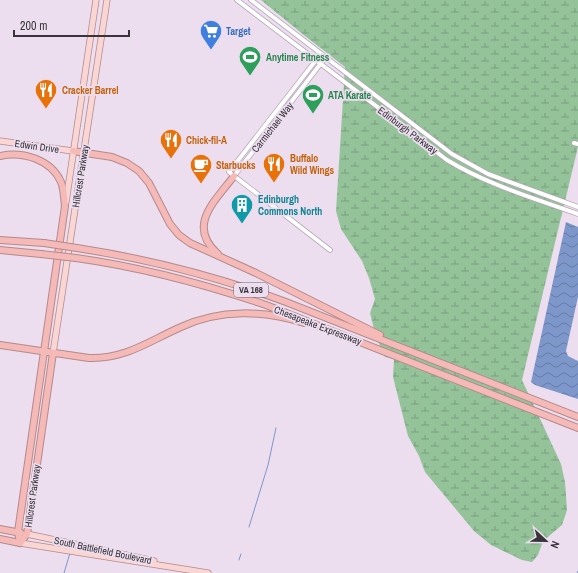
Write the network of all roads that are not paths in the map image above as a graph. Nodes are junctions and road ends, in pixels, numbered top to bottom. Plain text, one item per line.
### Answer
1 (96, 0) edge
2 (106, 0) edge
3 (237, 0) edge
4 (250, 0) edge
5 (320, 55) junction
6 (325, 58) junction
7 (316, 60) junction
8 (321, 64) junction
9 (0, 141) edge
10 (73, 151) junction
11 (84, 153) junction
12 (0, 156) edge
13 (232, 174) junction
14 (65, 206) junction
15 (578, 207) edge
16 (578, 214) edge
17 (0, 238) edge
18 (0, 250) edge
19 (330, 250) dead end
20 (224, 259) junction
21 (366, 344) junction
22 (0, 345) edge
23 (44, 351) junction
24 (54, 352) junction
25 (418, 354) junction
26 (578, 417) edge
27 (578, 428) edge
28 (0, 529) edge
29 (18, 532) junction
30 (27, 534) junction
31 (0, 540) edge
32 (20, 543) junction
33 (207, 573) edge

1 - 10 main road, Hillcrest Parkway
2 - 11 main road, Hillcrest Parkway
3 - 7 street, Edinburgh Parkway
4 - 5 street, Edinburgh Parkway
5 - 6 street, Edinburgh Parkway
5 - 7 street, Carmichael Way
6 - 8 street, Carmichael Way
6 - 15 street, Edinburgh Parkway
7 - 8 street, Edinburgh Parkway
7 - 13 street, Carmichael Way
8 - 13 street, Carmichael Way
8 - 16 street, Edinburgh Parkway
9 - 10 main road, Edwin Drive
10 - 11 highway
10 - 14 main road, Hillcrest Parkway
11 - 20 highway
11 - 24 main road, Hillcrest Parkway
12 - 14 highway
13 - 19 street
13 - 20 highway
14 - 23 highway, Hillcrest Parkway
17 - 25 highway, Chesapeake Expressway / VA 168, bridge
18 - 21 highway, Chesapeake Expressway / VA 168, bridge
20 - 25 highway
21 - 24 highway
21 - 27 highway, Chesapeake Expressway / VA 168
22 - 23 highway
23 - 24 highway
23 - 29 highway, Hillcrest Parkway
24 - 30 highway, Hillcrest Parkway
25 - 26 highway, Chesapeake Expressway / VA 168
28 - 29 highway, South Battlefield Boulevard
29 - 30 highway, South Battlefield Boulevard
29 - 32 highway, Hillcrest Parkway
30 - 32 highway, Hillcrest Parkway
30 - 33 main road, South Battlefield Boulevard
31 - 32 highway, South Battlefield Boulevard
32 - 33 main road, South Battlefield Boulevard

